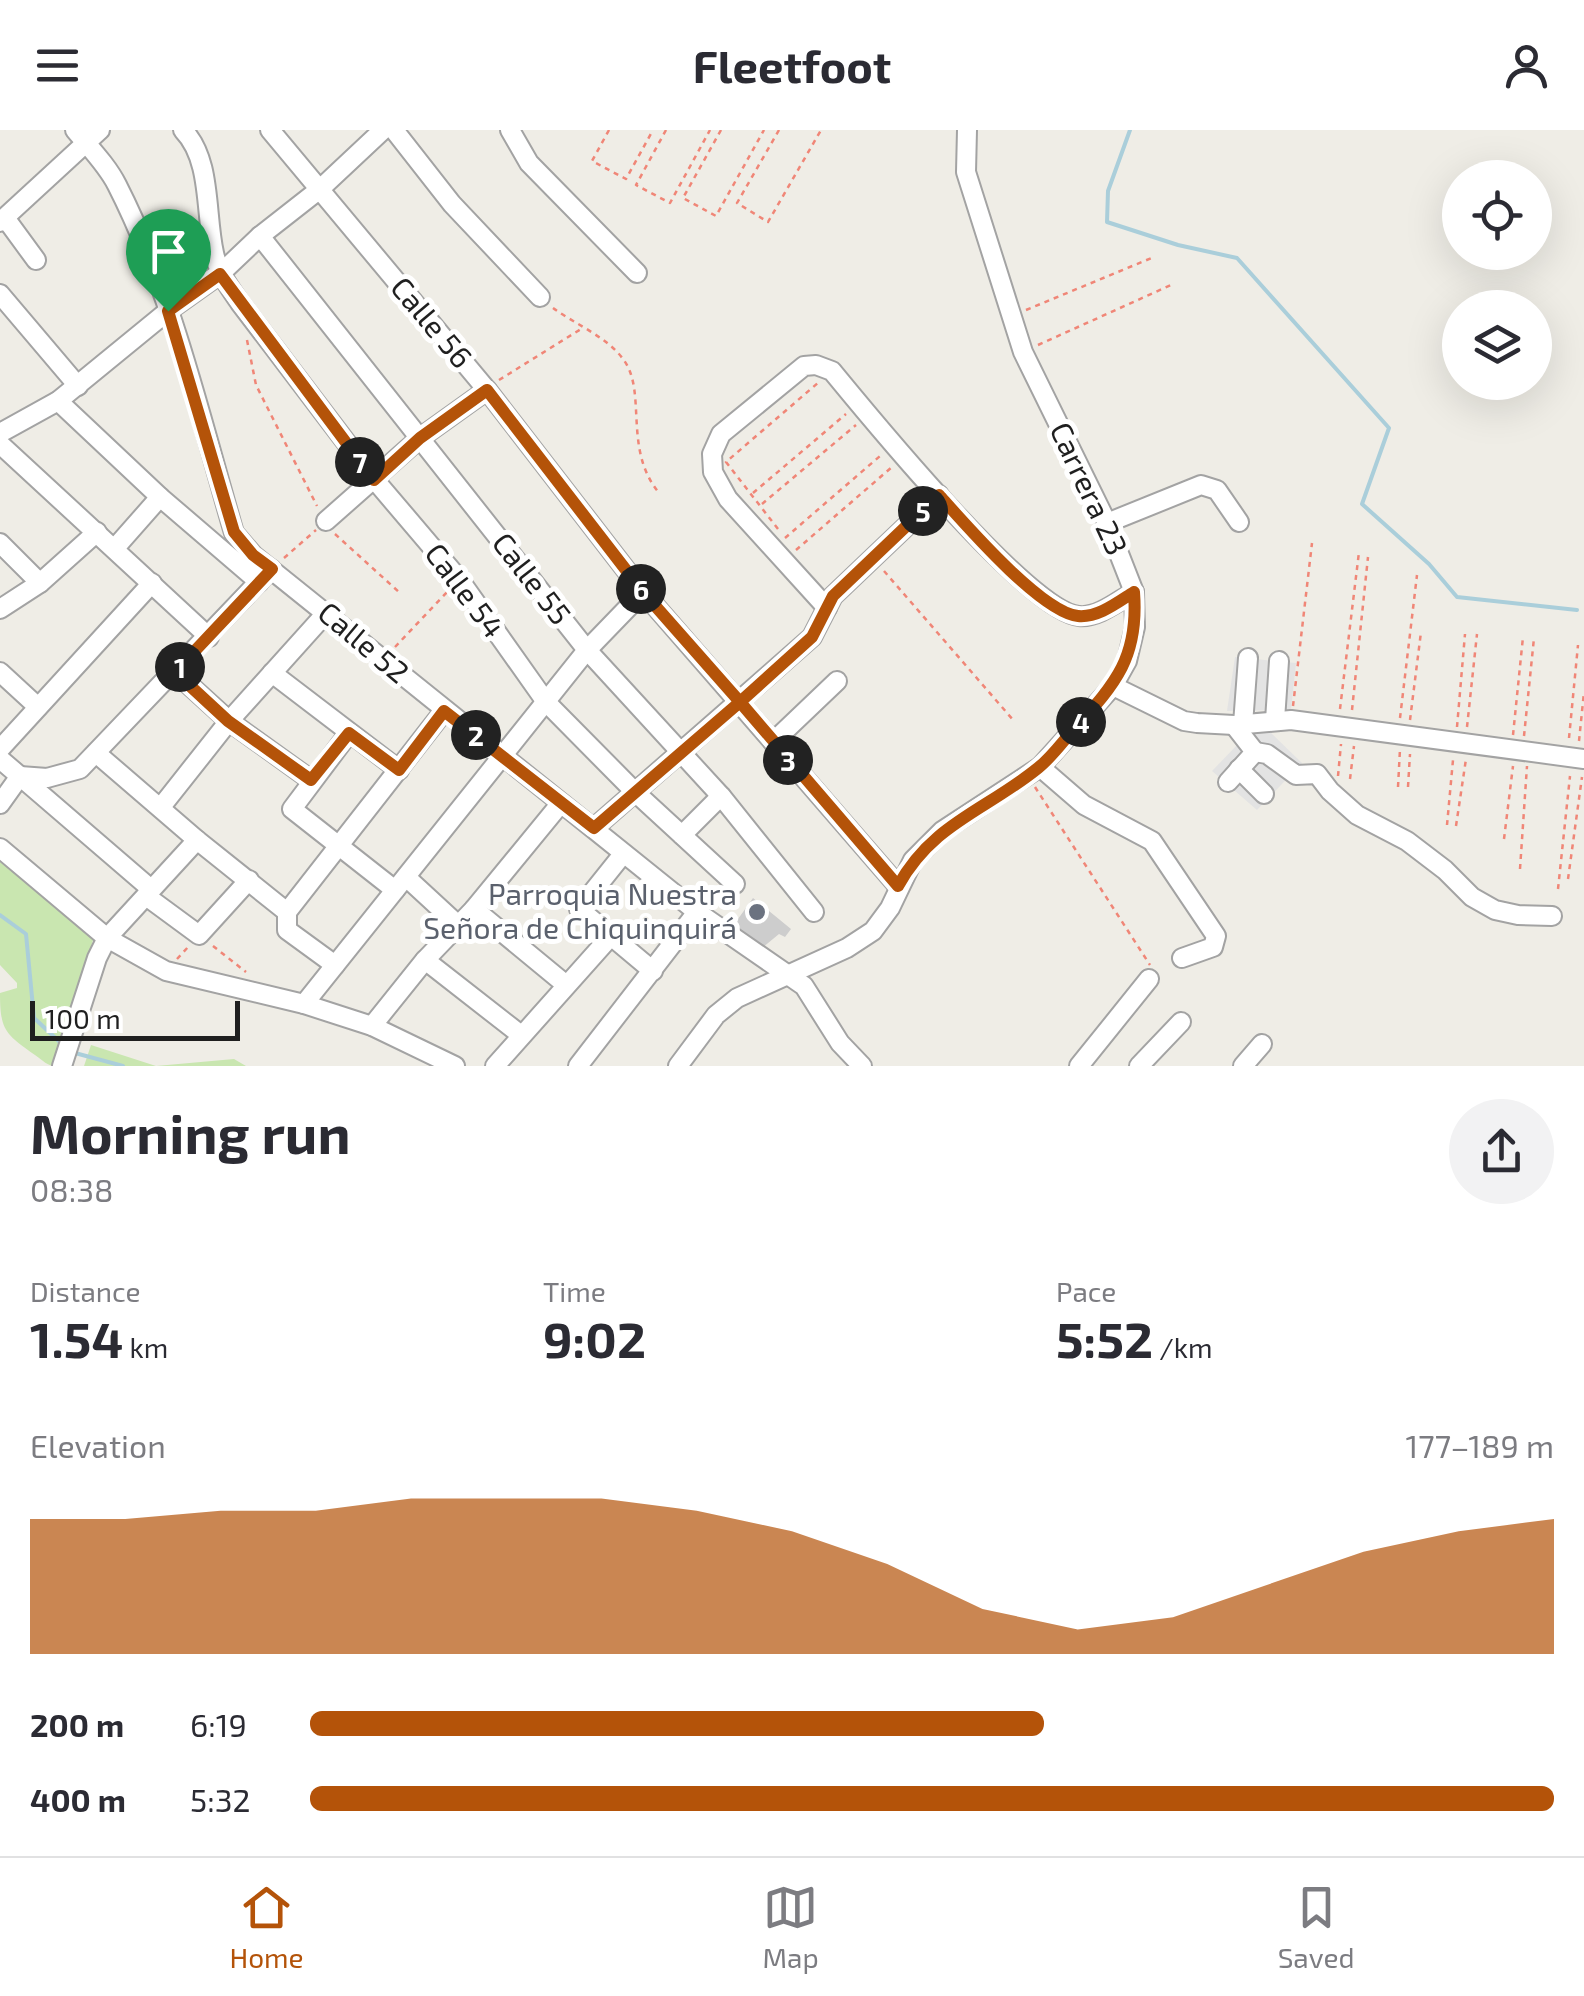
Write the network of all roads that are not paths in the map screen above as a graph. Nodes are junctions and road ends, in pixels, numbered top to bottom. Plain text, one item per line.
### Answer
1 (183, 130) edge
2 (270, 130) edge
3 (382, 130) edge
4 (394, 130) edge
5 (510, 130) edge
6 (967, 130) edge
7 (87, 134) edge
8 (320, 189) junction
9 (3, 220) edge
10 (260, 236) junction
11 (36, 260) dead end
12 (636, 273) dead end
13 (220, 274) junction
14 (0, 294) edge
15 (540, 297) road end
16 (168, 311) junction
17 (78, 386) junction
18 (487, 390) junction
19 (58, 401) junction
20 (0, 433) edge
21 (420, 438) junction
22 (0, 444) edge
23 (374, 480) junction
24 (939, 495) junction
25 (160, 497) junction
26 (326, 521) road end
27 (1239, 522) dead end
28 (1107, 523) junction
29 (97, 532) junction
30 (0, 543) edge
31 (115, 548) junction
32 (266, 575) junction
33 (40, 583) junction
34 (152, 583) junction
35 (643, 592) junction
36 (1134, 592) junction
37 (827, 608) junction
38 (0, 609) edge
39 (327, 612) junction
40 (209, 637) junction
41 (587, 650) junction
42 (0, 672) edge
43 (175, 672) junction
44 (272, 672) junction
45 (837, 681) dead end
46 (1114, 686) junction
47 (546, 702) junction
48 (740, 702) junction
49 (38, 708) junction
50 (444, 711) junction
51 (1283, 720) junction
52 (228, 721) junction
53 (1239, 724) junction
54 (349, 733) junction
55 (772, 742) junction
56 (0, 750) edge
57 (681, 752) junction
58 (1256, 752) junction
59 (96, 754) junction
60 (503, 756) junction
61 (0, 759) edge
62 (1577, 759) edge
63 (399, 770) junction
64 (1034, 771) junction
65 (20, 776) junction
66 (311, 780) junction
67 (635, 792) junction
68 (1264, 794) dead end
69 (721, 796) junction
70 (561, 802) junction
71 (0, 804) edge
72 (161, 807) junction
73 (594, 828) junction
74 (682, 836) junction
75 (197, 840) junction
76 (338, 845) junction
77 (0, 848) edge
78 (623, 854) junction
79 (249, 880) junction
80 (401, 883) junction
81 (735, 884) dead end
82 (898, 886) junction
83 (149, 892) junction
84 (474, 909) junction
85 (287, 912) junction
86 (696, 912) junction
87 (814, 912) dead end
88 (1552, 916) dead end
89 (456, 924) junction
90 (107, 938) junction
91 (610, 938) junction
92 (1182, 958) dead end
93 (424, 960) junction
94 (336, 965) junction
95 (653, 971) junction
96 (785, 974) junction
97 (1153, 976) road end
98 (566, 984) junction
99 (304, 1004) junction
100 (1181, 1022) dead end
101 (372, 1026) junction
102 (522, 1035) junction
103 (1262, 1044) dead end
104 (63, 1064) edge
105 (456, 1066) edge
106 (495, 1066) edge
107 (578, 1066) edge
108 (678, 1066) edge
109 (862, 1066) edge
110 (1079, 1066) edge
111 (1140, 1066) edge
112 (1242, 1066) edge

1 - 13 street
2 - 8 street, Calle 56
3 - 8 street
4 - 15 street
5 - 12 street
6 - 28 street, Carrera 23
7 - 9 street
7 - 16 street
8 - 10 street
8 - 18 street, Calle 56
9 - 11 street
10 - 13 street
10 - 21 street, Calle 55
13 - 16 street
13 - 23 street, Calle 54
14 - 17 street
16 - 17 street
16 - 32 street
17 - 19 street
18 - 21 street
18 - 35 street, Calle 56
19 - 20 street
19 - 25 street, Calle 52
21 - 23 street
21 - 41 street, Calle 55
22 - 29 street
23 - 26 street
23 - 47 street, Calle 54
24 - 36 street
24 - 37 street
24 - 37 street
25 - 31 street
25 - 32 street, Calle 52
27 - 28 street
28 - 36 street, Carrera 23
29 - 31 street
29 - 33 street
30 - 33 street
31 - 34 street
32 - 39 street, Calle 52
32 - 40 street
33 - 38 street
34 - 40 street
34 - 49 street
35 - 41 street
35 - 48 street, Calle 56
36 - 46 street, Carrera 23
37 - 48 street
39 - 44 street
39 - 50 street, Calle 52
40 - 43 street
41 - 47 street
41 - 57 street, Calle 55
42 - 49 street
43 - 52 street
43 - 59 street
44 - 52 street
44 - 54 street
45 - 55 street
46 - 53 street
46 - 64 street, Carrera 23
47 - 60 street
47 - 67 street, Calle 54
48 - 55 street, Calle 56
48 - 57 street
49 - 56 street
50 - 60 street, Calle 52
50 - 63 street
51 - 53 street
51 - 53 street
51 - 62 street
52 - 66 street
52 - 72 street
53 - 58 street
54 - 63 street
54 - 66 street
55 - 82 street, Calle 56
57 - 67 street
57 - 69 street, Calle 55
58 - 68 street
58 - 88 street
59 - 65 street
59 - 72 street
60 - 70 street, Calle 52
60 - 80 street
61 - 65 street
63 - 76 street
64 - 82 street, Carrera 23
64 - 92 street
65 - 71 street
65 - 83 street
66 - 76 street
67 - 73 street
67 - 74 street, Calle 54
69 - 74 street
69 - 87 street, Calle 55
70 - 73 street, Calle 52
70 - 84 street
72 - 75 street
73 - 78 street, Calle 52
74 - 81 street, Calle 54
75 - 79 street
75 - 83 street
76 - 80 street
76 - 85 street
77 - 90 street
78 - 86 street, Calle 52
78 - 91 street
79 - 83 street
79 - 85 street
80 - 89 street
80 - 94 street
82 - 96 street, Carrera 23
83 - 90 street
84 - 89 street
84 - 98 street
85 - 94 street
86 - 95 street
86 - 96 street, Calle 52
89 - 93 street
90 - 99 street
90 - 104 street
91 - 95 street
91 - 98 street
93 - 101 street
93 - 102 street
94 - 99 street
95 - 107 street
96 - 108 street, Carrera 23
96 - 109 street, Calle 52
97 - 110 street
98 - 102 street
99 - 101 street
100 - 111 street
101 - 105 street
102 - 106 street
103 - 112 street

